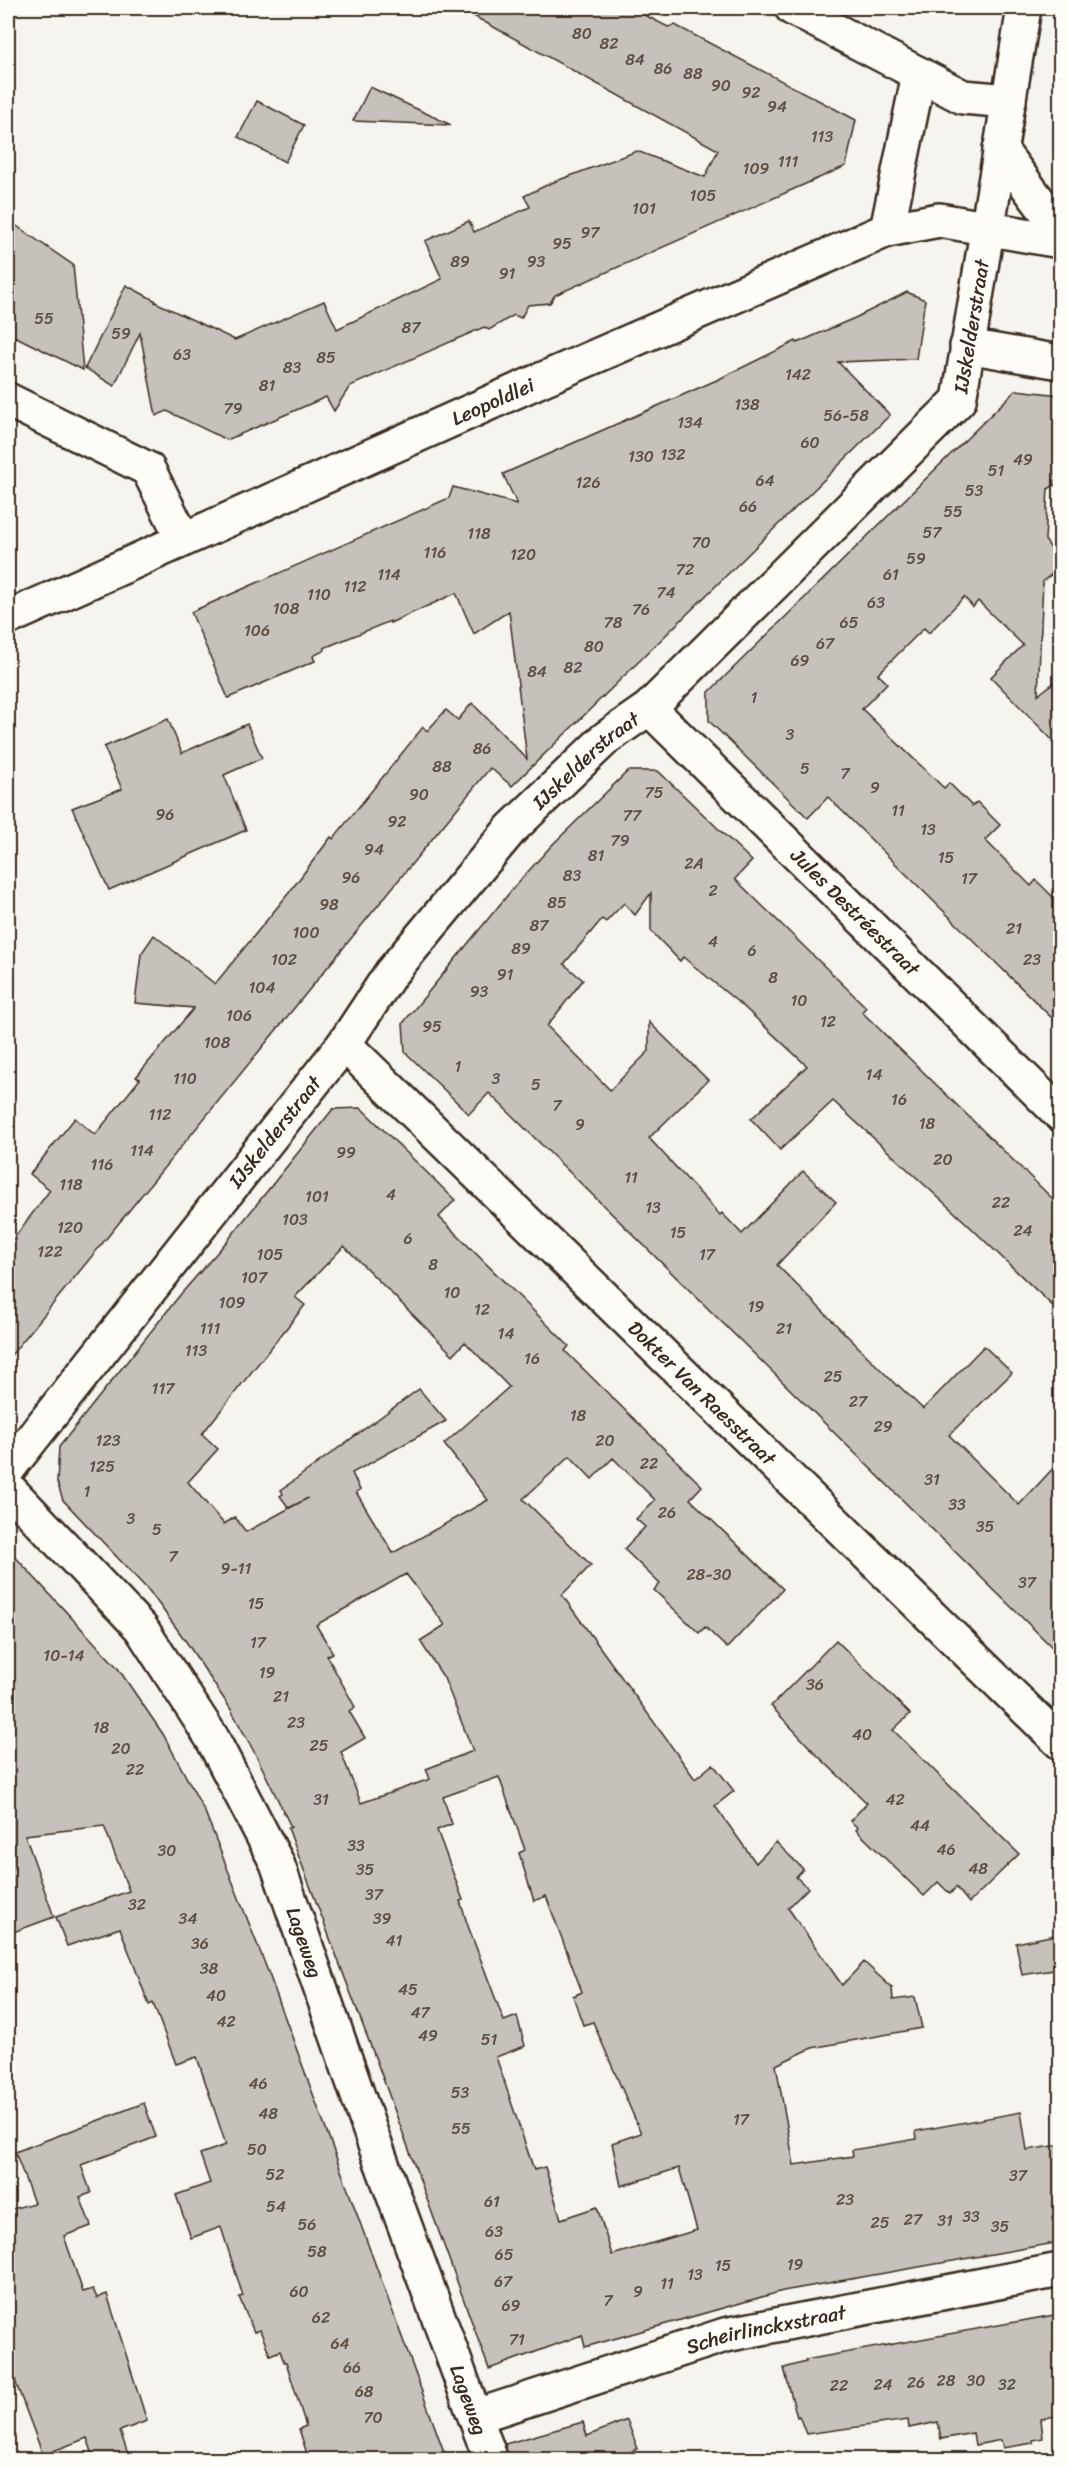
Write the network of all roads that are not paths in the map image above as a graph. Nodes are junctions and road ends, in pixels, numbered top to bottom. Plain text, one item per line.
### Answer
1 (792, 8) edge
2 (1024, 8) edge
3 (919, 74) junction
4 (1009, 101) junction
5 (1000, 149) junction
6 (987, 229) junction
7 (887, 230) junction
8 (1060, 230) edge
9 (1060, 241) edge
10 (967, 346) junction
11 (1060, 362) edge
12 (8, 400) edge
13 (183, 539) junction
14 (8, 618) edge
15 (649, 708) junction
16 (344, 1044) junction
17 (1060, 1114) edge
18 (8, 1469) edge
19 (8, 1488) edge
20 (1060, 1742) edge
21 (1060, 2270) edge
22 (477, 2416) junction
23 (491, 2460) edge

1 - 3 street
2 - 4 street, IJskelderstraat
3 - 4 street
3 - 7 street
4 - 5 street, IJskelderstraat
5 - 6 street, IJskelderstraat
5 - 8 street
6 - 7 street, Leopoldlei
6 - 9 street, Leopoldlei
6 - 10 street, IJskelderstraat
7 - 13 street, Leopoldlei
10 - 11 street
10 - 15 street, IJskelderstraat
12 - 13 street
13 - 14 street, Leopoldlei
15 - 16 street, IJskelderstraat
15 - 17 street, Jules Destréestraat
16 - 18 street, IJskelderstraat
16 - 20 street, Dokter Van Raesstraat
19 - 22 street, Lageweg
21 - 22 street, Scheirlinckxstraat
22 - 23 street, Lageweg

